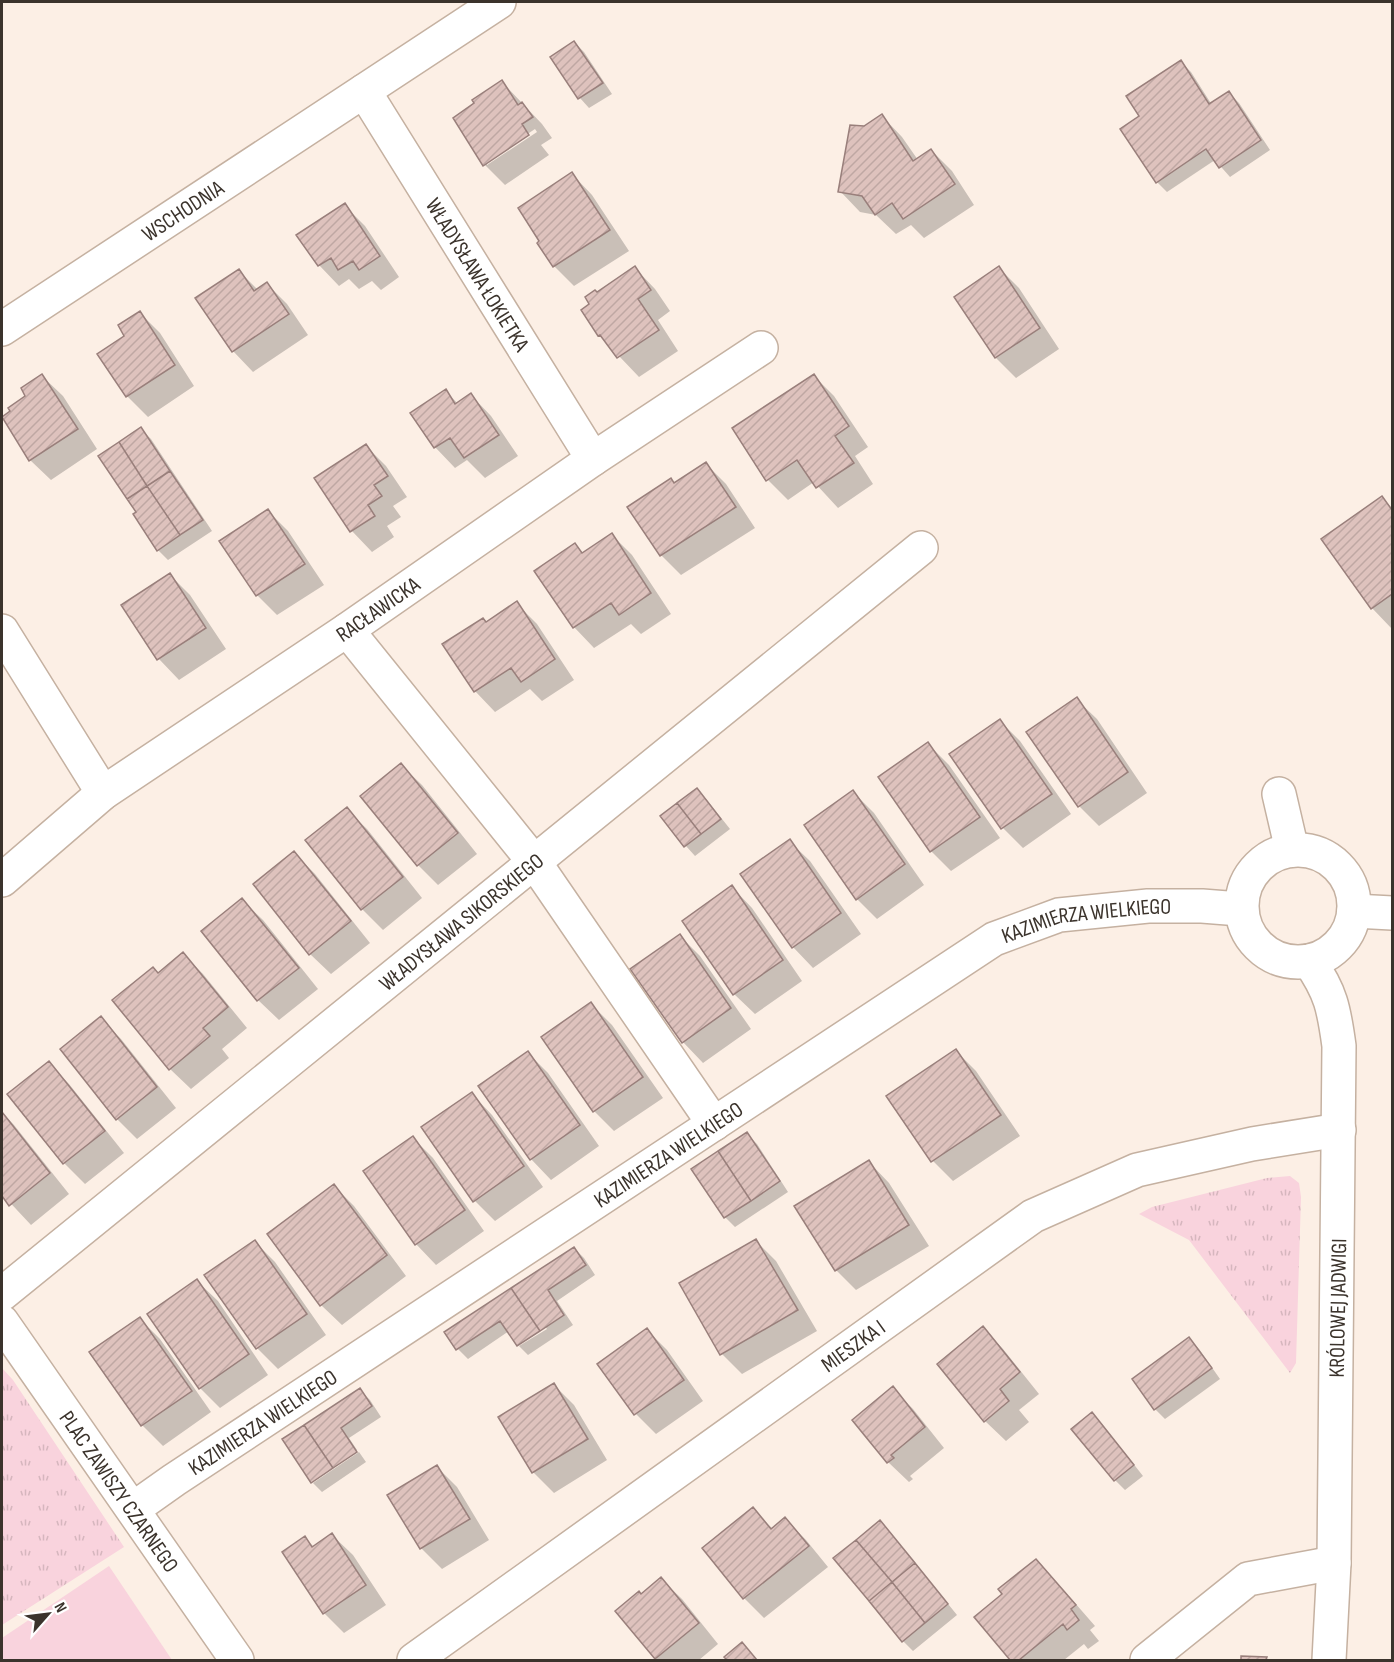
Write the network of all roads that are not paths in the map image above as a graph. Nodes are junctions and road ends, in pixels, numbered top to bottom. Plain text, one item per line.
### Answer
1 (500, 2) edge
2 (364, 91) junction
3 (2, 329) edge
4 (761, 348) dead end
5 (594, 459) junction
6 (921, 548) dead end
7 (347, 630) junction
8 (2, 631) edge
9 (103, 793) junction
10 (1279, 794) dead end
11 (1292, 850) junction
12 (535, 863) junction
13 (2, 880) edge
14 (1240, 909) junction
15 (1354, 911) junction
16 (1392, 914) edge
17 (1309, 961) junction
18 (714, 1124) junction
19 (1339, 1130) junction
20 (2, 1294) edge
21 (2, 1322) edge
22 (133, 1509) junction
23 (1334, 1563) junction
24 (237, 1660) edge
25 (414, 1660) edge
26 (1147, 1660) edge
27 (1329, 1660) edge

1 - 2 street, WSCHODNIA
2 - 3 street, WSCHODNIA
2 - 5 street, WŁADYSŁAWA ŁOKIETKA
4 - 5 street, RACŁAWICKA
5 - 7 street, RACŁAWICKA
6 - 12 street, WŁADYSŁAWA SIKORSKIEGO
7 - 9 street, RACŁAWICKA
7 - 12 street
8 - 9 street
9 - 13 street, RACŁAWICKA
10 - 11 street
11 - 14 street
11 - 15 street
12 - 18 street
12 - 20 street, WŁADYSŁAWA SIKORSKIEGO
14 - 17 street
14 - 18 street, KAZIMIERZA WIELKIEGO
15 - 16 street
15 - 17 street
17 - 19 street, KRÓLOWEJ JADWIGI
18 - 22 street, KAZIMIERZA WIELKIEGO
19 - 23 street, KRÓLOWEJ JADWIGI
19 - 25 street, MIESZKA I
21 - 22 street, PLAC ZAWISZY CZARNEGO
22 - 24 street, PLAC ZAWISZY CZARNEGO
23 - 26 street
23 - 27 street, KRÓLOWEJ JADWIGI

